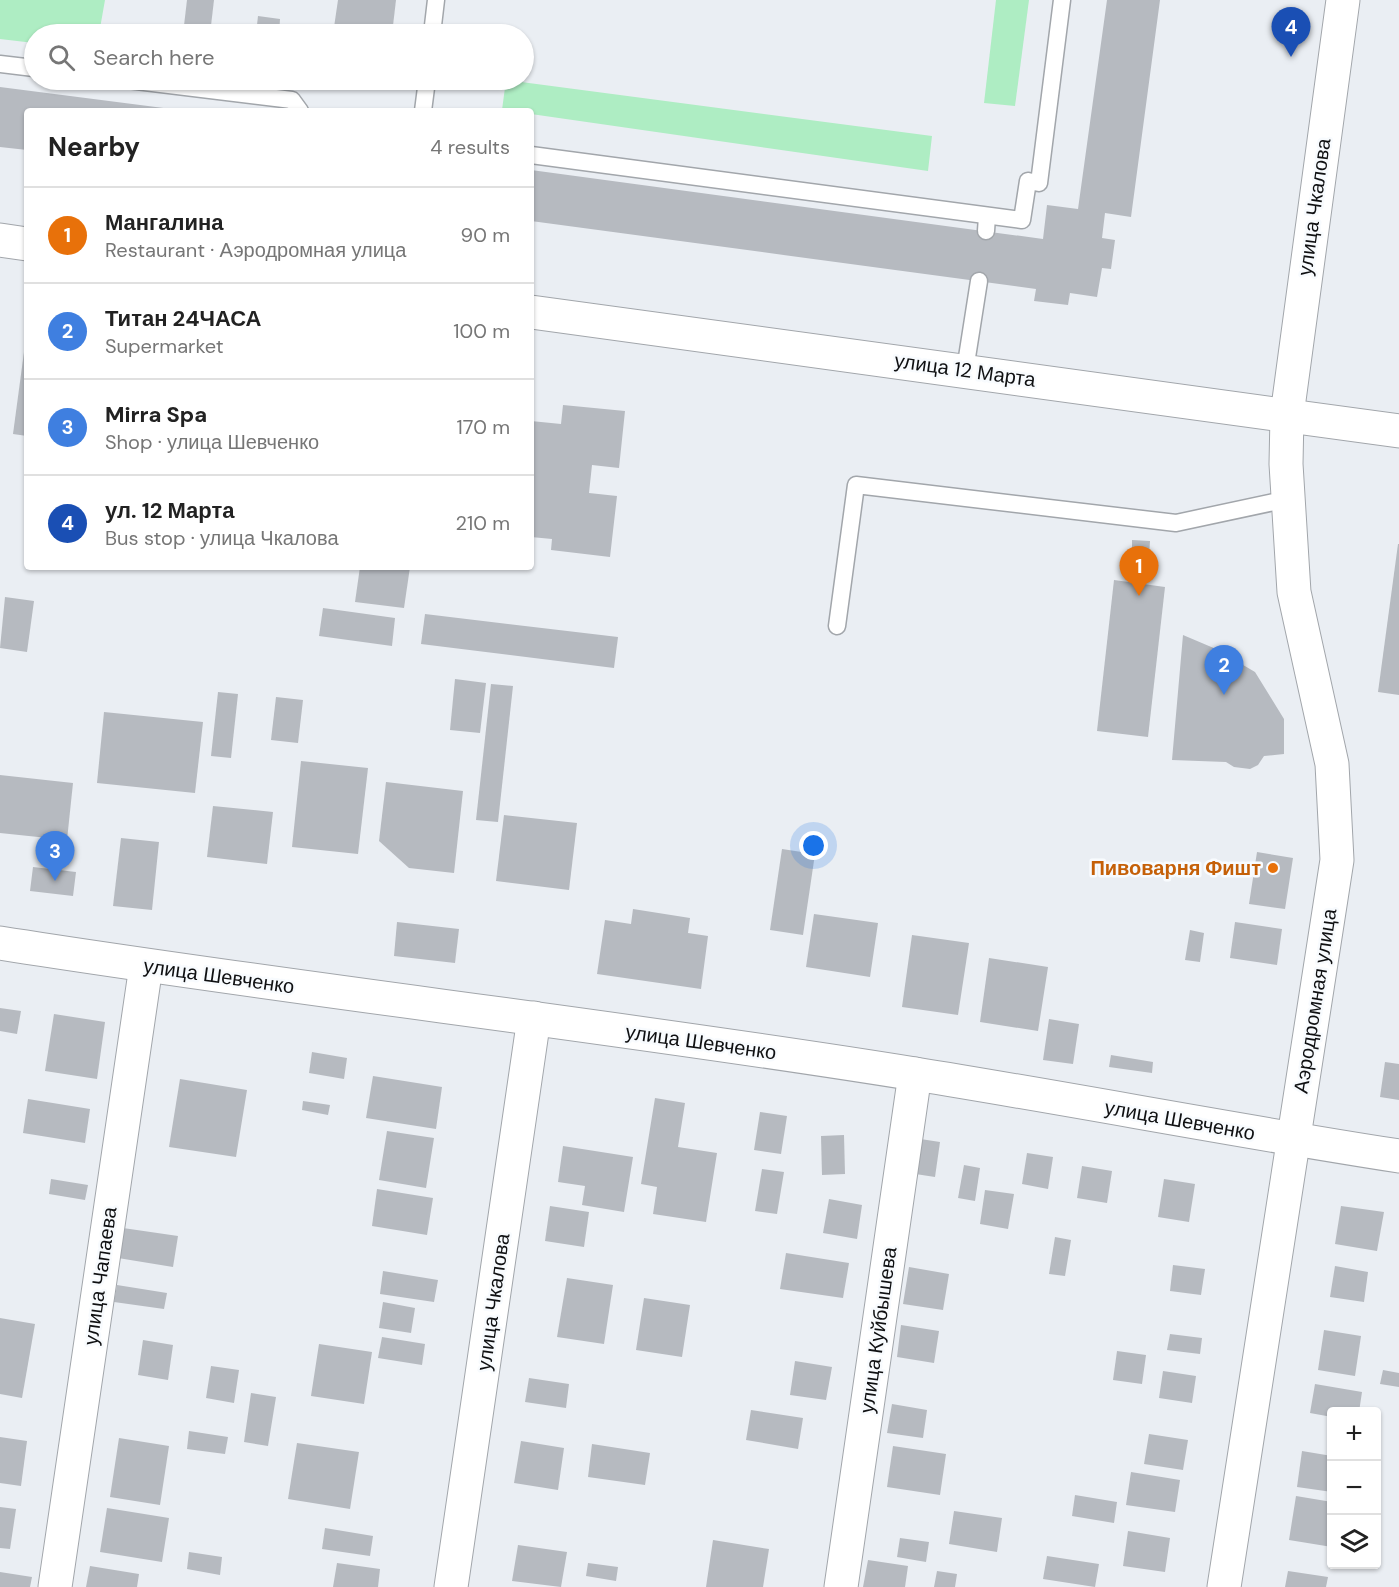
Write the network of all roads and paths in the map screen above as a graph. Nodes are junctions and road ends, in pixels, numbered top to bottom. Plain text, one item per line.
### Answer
1 (436, 0) edge
2 (1062, 0) edge
3 (1343, 0) edge
4 (433, 24) edge
5 (0, 64) edge
6 (24, 67) edge
7 (210, 90) edge
8 (426, 90) edge
9 (298, 108) edge
10 (423, 108) edge
11 (534, 155) edge
12 (0, 240) edge
13 (24, 244) edge
14 (979, 281) dead end
15 (534, 312) edge
16 (965, 370) junction
17 (1287, 415) junction
18 (1399, 431) edge
19 (1288, 499) junction
20 (837, 626) dead end
21 (0, 943) edge
22 (146, 966) junction
23 (534, 1018) junction
24 (915, 1074) junction
25 (1294, 1140) junction
26 (1399, 1155) edge
27 (55, 1587) edge
28 (451, 1587) edge
29 (841, 1587) edge
30 (1224, 1587) edge

1 - 4 lane
2 - 11 lane
3 - 17 street, улица Чкалова
5 - 6 lane
7 - 9 lane
8 - 10 lane
12 - 13 street
14 - 16 lane
15 - 16 street, улица 12 Марта
16 - 17 street, улица 12 Марта
17 - 18 street, улица 12 Марта
17 - 19 street, Аэродромная улица
19 - 20 lane
19 - 25 street, Аэродромная улица
21 - 22 street, улица Шевченко
22 - 23 street, улица Шевченко
22 - 27 street, улица Чапаева
23 - 24 street, улица Шевченко
23 - 28 street, улица Чкалова
24 - 25 street, улица Шевченко
24 - 29 street, улица Куйбышева
25 - 26 street, улица Шевченко
25 - 30 street, Аэродромная улица

